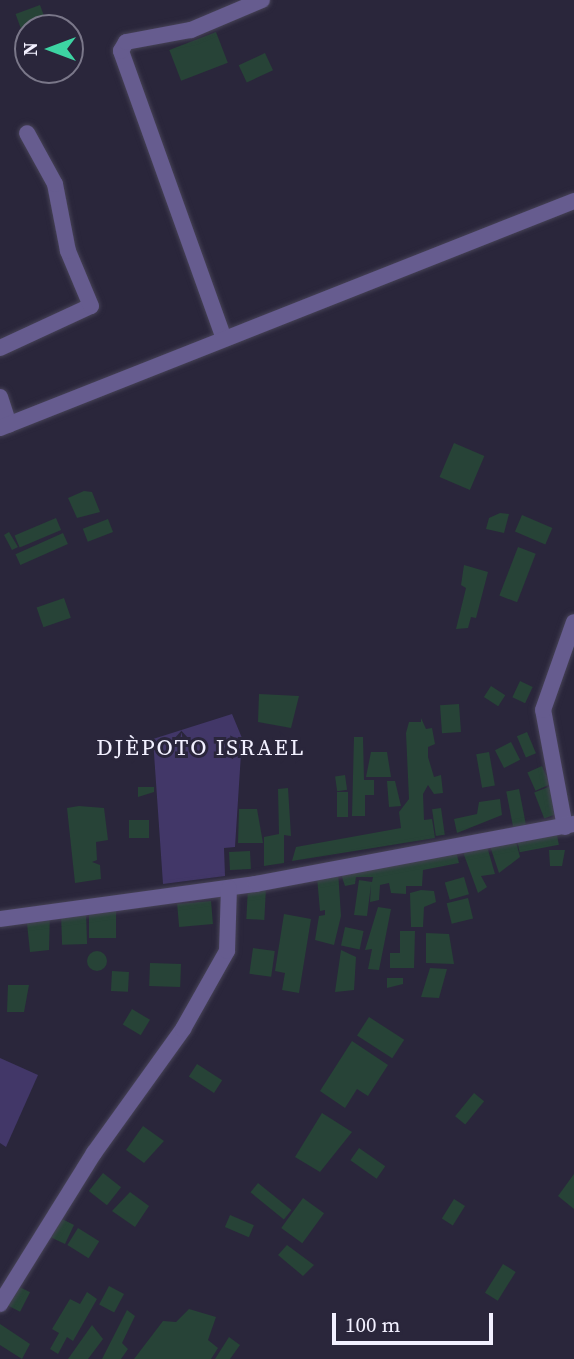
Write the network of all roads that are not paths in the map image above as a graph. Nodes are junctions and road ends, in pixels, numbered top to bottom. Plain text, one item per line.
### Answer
1 (262, 0) edge
2 (237, 6) edge
3 (27, 133) dead end
4 (574, 201) edge
5 (223, 337) junction
6 (0, 348) edge
7 (0, 397) edge
8 (5, 427) edge
9 (574, 622) edge
10 (570, 825) edge
11 (229, 888) junction
12 (0, 919) edge
13 (0, 1304) edge

1 - 2 street
2 - 5 street
3 - 6 street
4 - 5 street
5 - 8 street
7 - 8 street
9 - 10 street
10 - 11 street
11 - 12 street
11 - 13 street

